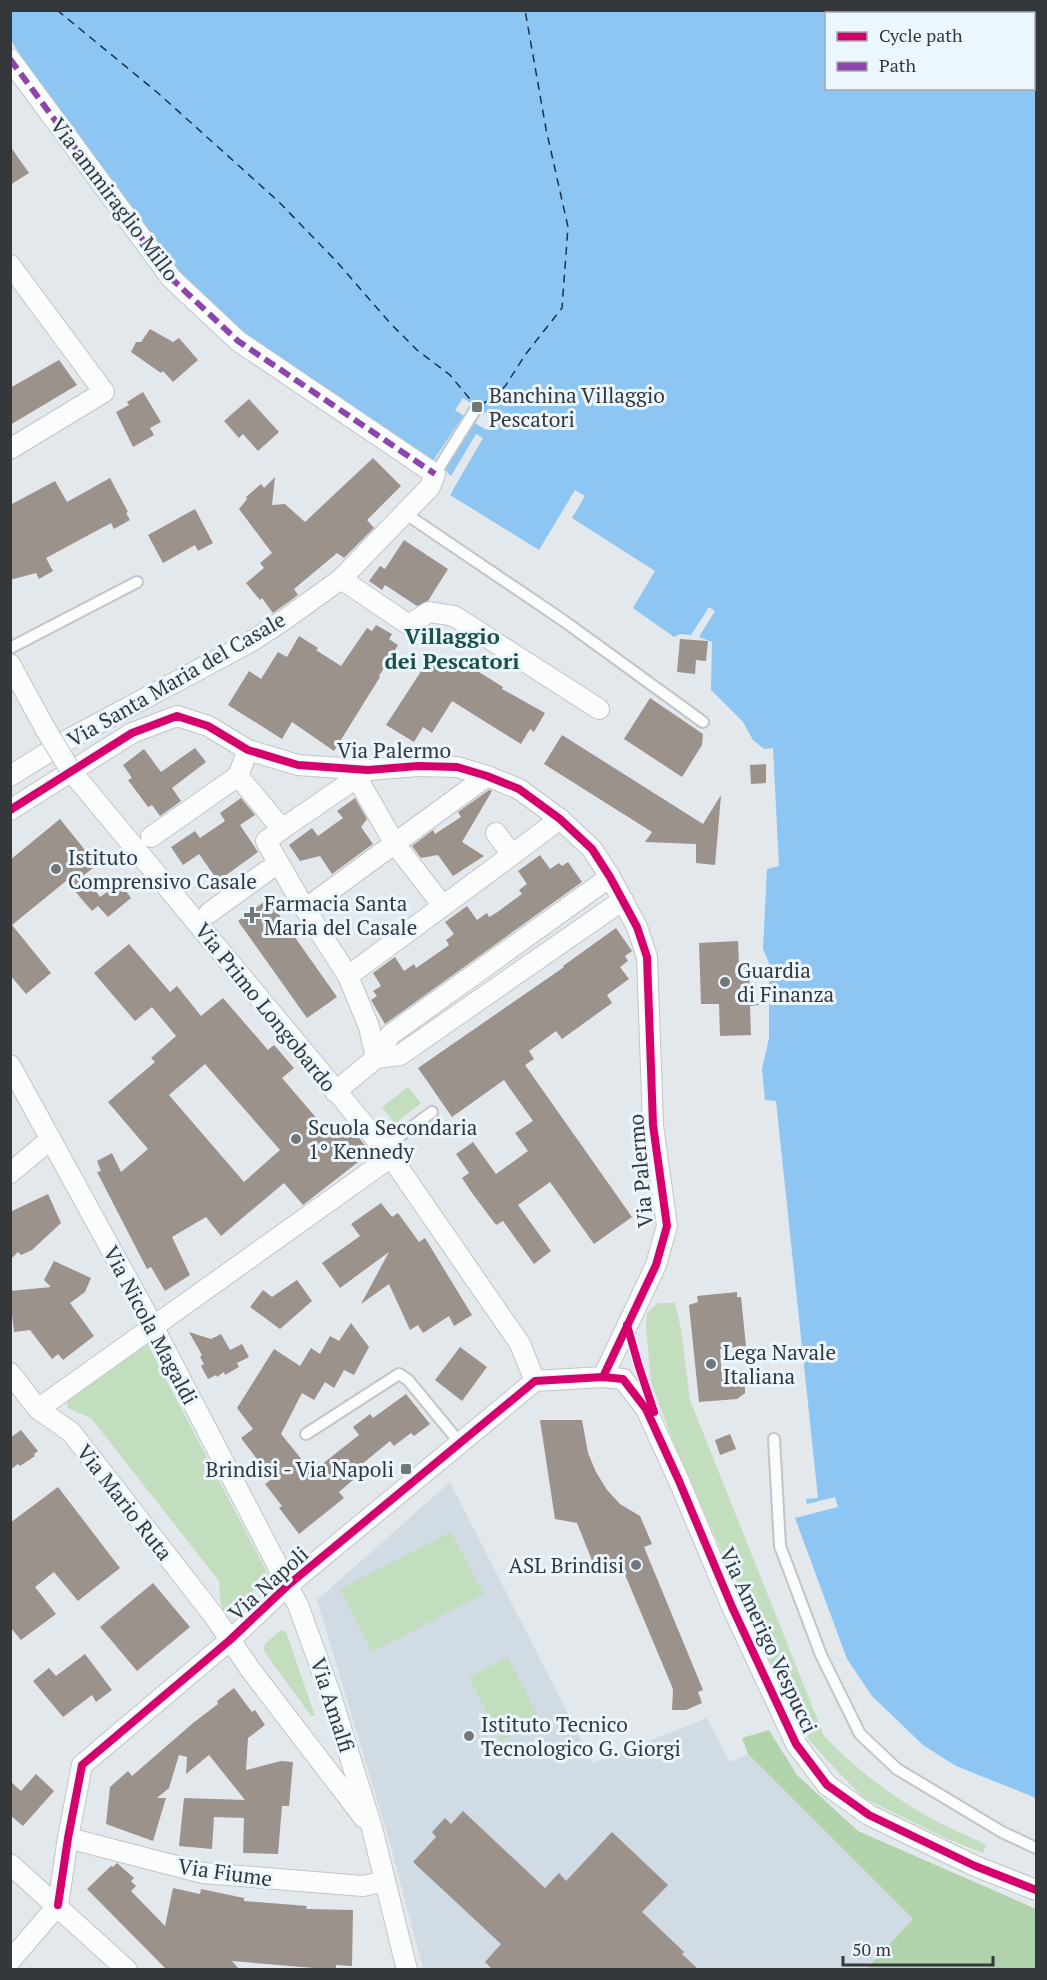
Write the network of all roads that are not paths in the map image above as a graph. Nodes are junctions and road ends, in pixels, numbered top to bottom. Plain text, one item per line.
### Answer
1 (10, 59) edge
2 (10, 265) edge
3 (477, 407) dead end
4 (10, 449) edge
5 (435, 474) junction
6 (406, 514) junction
7 (341, 579) junction
8 (137, 582) dead end
9 (10, 648) edge
10 (10, 664) edge
11 (599, 708) dead end
12 (703, 722) dead end
13 (248, 750) junction
14 (71, 771) junction
15 (363, 774) junction
16 (10, 776) edge
17 (238, 776) junction
18 (486, 776) junction
19 (10, 810) edge
20 (560, 819) junction
21 (282, 829) junction
22 (496, 833) dead end
23 (151, 837) dead end
24 (395, 844) junction
25 (512, 855) junction
26 (278, 863) junction
27 (610, 877) junction
28 (623, 900) junction
29 (443, 906) junction
30 (305, 909) junction
31 (209, 913) dead end
32 (348, 976) junction
33 (376, 1058) junction
34 (10, 1065) edge
35 (335, 1092) junction
36 (432, 1112) dead end
37 (51, 1139) junction
38 (388, 1153) junction
39 (10, 1173) edge
40 (153, 1326) junction
41 (10, 1373) edge
42 (603, 1377) junction
43 (535, 1381) junction
44 (38, 1409) junction
45 (306, 1434) dead end
46 (774, 1439) dead end
47 (460, 1443) junction
48 (287, 1586) junction
49 (231, 1641) junction
50 (372, 1828) junction
51 (68, 1838) junction
52 (1036, 1848) edge
53 (10, 1864) edge
54 (385, 1881) junction
55 (1036, 1890) edge
56 (58, 1905) junction
57 (10, 1961) edge
58 (127, 1970) edge
59 (407, 1970) edge

1 - 5 street, Via ammiraglio Millo
2 - 4 street
3 - 5 lane
5 - 6 street, Via Santa Maria del Casale
6 - 7 street, Via Santa Maria del Casale
6 - 12 lane
7 - 11 street
7 - 16 street, Via Santa Maria del Casale
8 - 9 lane
10 - 14 street, Via Primo Longobardo, bridge
13 - 14 street, Via Palermo
13 - 15 street, Via Palermo
13 - 17 street
14 - 19 street, Via Palermo
14 - 35 street, Via Primo Longobardo
15 - 18 street, Via Palermo
15 - 21 street, Via Palermo
15 - 24 street
17 - 21 street
17 - 23 street
18 - 20 street, Via Palermo
18 - 24 street
20 - 25 street
20 - 27 street, Via Palermo
21 - 26 street
22 - 25 street
24 - 29 street
24 - 30 street
25 - 29 street
26 - 30 street
26 - 31 street
27 - 28 street, Via Palermo
27 - 33 street
28 - 33 street
28 - 42 street, Via Palermo
29 - 32 street
30 - 32 street
32 - 33 street
33 - 35 street
34 - 37 street, Via Nicola Magaldi
35 - 38 street, Via Primo Longobardo
36 - 38 lane
37 - 39 street
37 - 40 street, Via Nicola Magaldi
38 - 40 street
38 - 43 street, Via Primo Longobardo
40 - 44 street
40 - 48 street, Via Nicola Magaldi
41 - 44 street, Via Mario Ruta
42 - 43 street
42 - 55 street, Via Amerigo Vespucci
43 - 47 street, Via Napoli
44 - 49 street, Via Mario Ruta
45 - 47 lane
46 - 52 lane
47 - 48 street, Via Napoli
48 - 49 street, Via Napoli
48 - 50 street, Via Amalfi
49 - 50 street, Via Amalfi
49 - 51 street, Via Napoli
50 - 54 street, Via Amalfi
51 - 54 street, Via Fiume
51 - 56 street, Via Napoli
53 - 56 street
54 - 59 street, Via Amalfi
56 - 57 street
56 - 58 street

